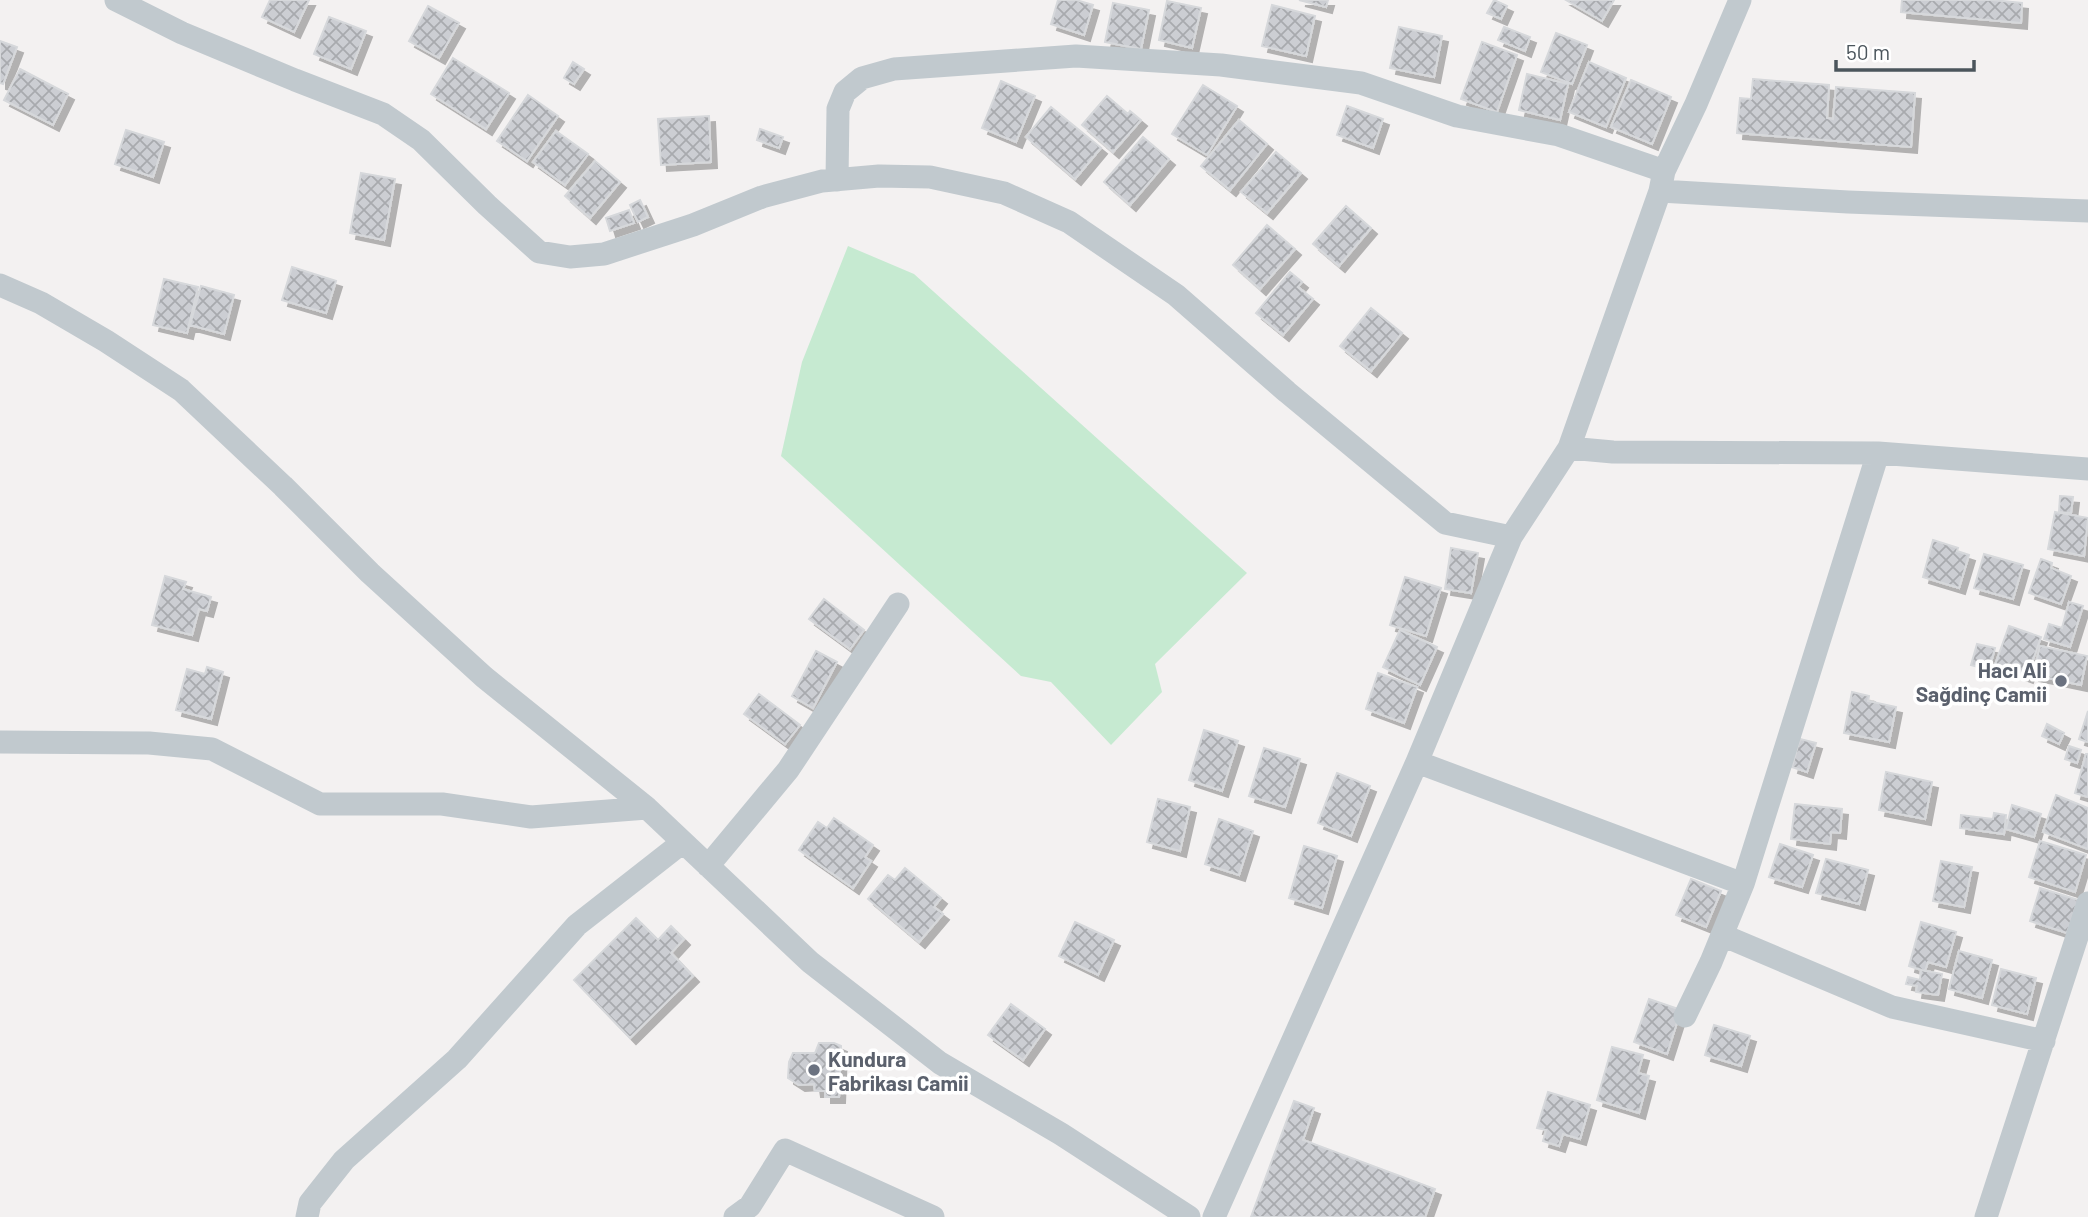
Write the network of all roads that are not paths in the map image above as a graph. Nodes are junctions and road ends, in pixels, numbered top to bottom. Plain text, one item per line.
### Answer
1 (116, 0) edge
2 (1740, 0) edge
3 (837, 180) junction
4 (1662, 181) junction
5 (2088, 211) edge
6 (0, 285) edge
7 (1569, 448) junction
8 (1878, 453) junction
9 (2088, 469) edge
10 (1511, 537) junction
11 (898, 604) dead end
12 (0, 742) edge
13 (1417, 762) junction
14 (647, 808) junction
15 (683, 842) junction
16 (708, 866) junction
17 (1743, 884) junction
18 (2088, 903) edge
19 (1722, 935) junction
20 (1685, 1016) dead end
21 (2044, 1041) junction
22 (307, 1217) edge
23 (735, 1217) edge
24 (933, 1217) edge
25 (1189, 1217) edge
26 (1214, 1217) edge
27 (1986, 1217) edge

1 - 3 street
2 - 4 street
3 - 4 street
3 - 10 street
4 - 5 street
4 - 7 street
6 - 14 street
7 - 8 street
7 - 10 street
8 - 9 street
8 - 17 street
10 - 13 street
11 - 16 street
12 - 14 street
13 - 17 street
13 - 26 street
14 - 15 street
15 - 16 street
15 - 22 street
16 - 25 street
17 - 19 street
18 - 21 street
19 - 20 street
19 - 21 street
21 - 27 street
23 - 24 street

